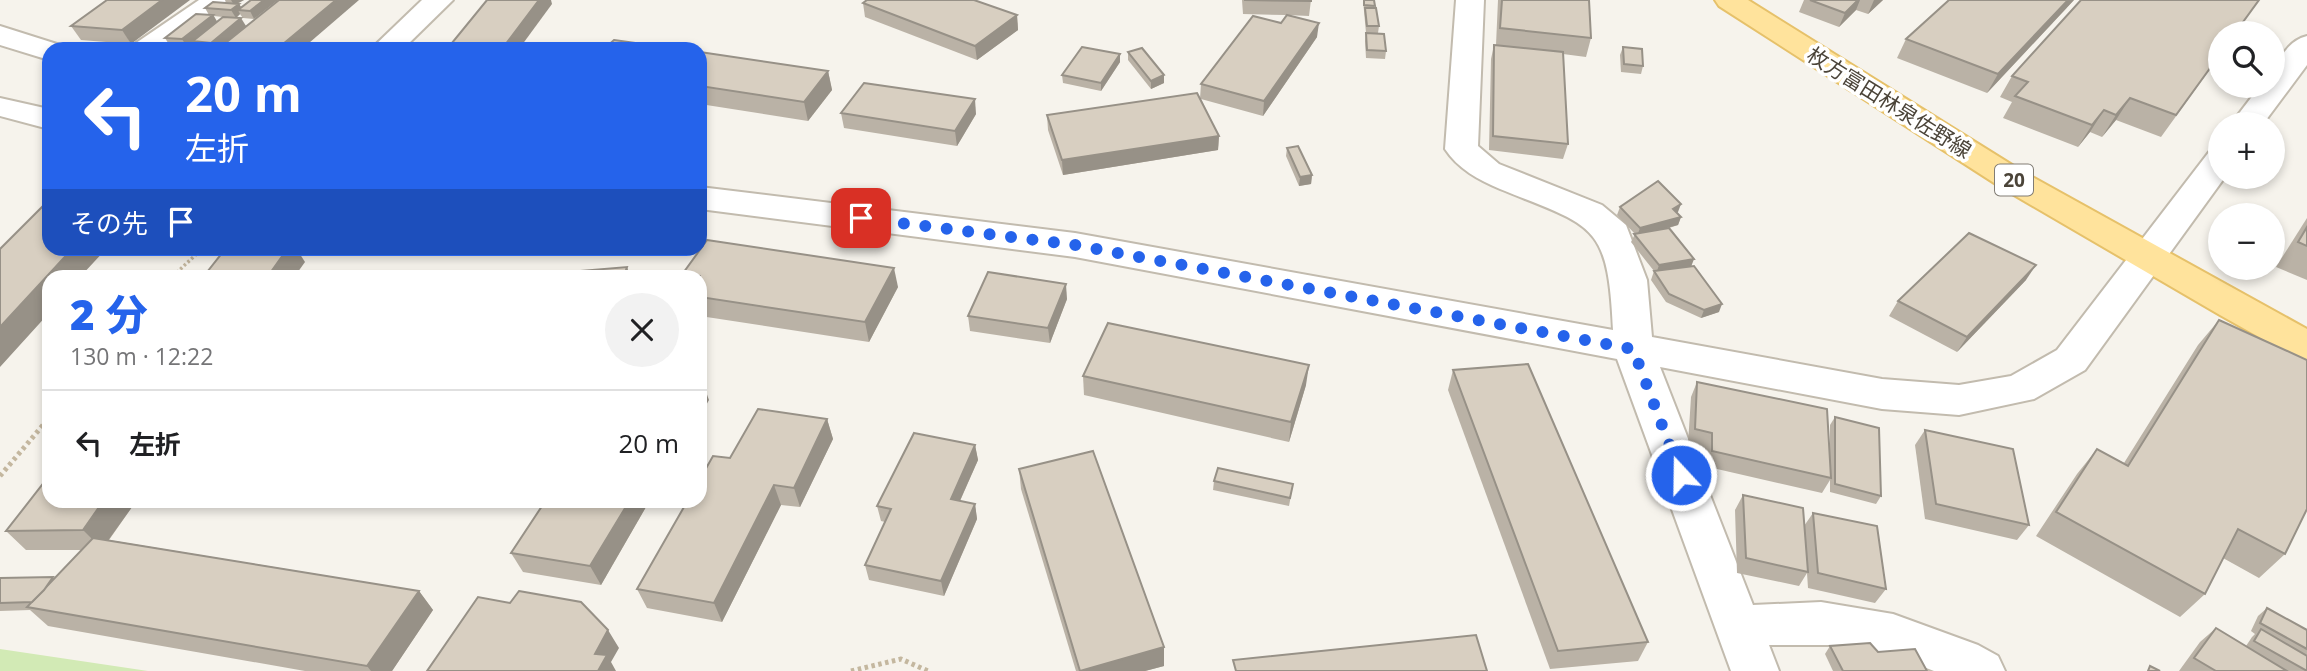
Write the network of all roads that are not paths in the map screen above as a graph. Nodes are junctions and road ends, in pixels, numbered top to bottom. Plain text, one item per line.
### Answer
1 (218, 0) edge
2 (439, 0) edge
3 (1470, 0) edge
4 (1729, 0) edge
5 (0, 35) edge
6 (157, 42) edge
7 (394, 42) edge
8 (2307, 45) edge
9 (42, 49) edge
10 (0, 107) edge
11 (2256, 112) edge
12 (42, 117) edge
13 (2208, 176) edge
14 (707, 199) edge
15 (2145, 258) junction
16 (2307, 346) edge
17 (1633, 349) junction
18 (1738, 627) junction
19 (1755, 671) edge
20 (1981, 671) edge

1 - 6 street
2 - 7 street
3 - 17 street
4 - 15 main road, 枚方富田林泉佐野線 / 20
5 - 9 street
8 - 11 street
10 - 12 street
13 - 15 street
14 - 17 street
15 - 16 main road, 枚方富田林泉佐野線 / 20
15 - 17 street
17 - 18 street
18 - 19 street
18 - 20 street

